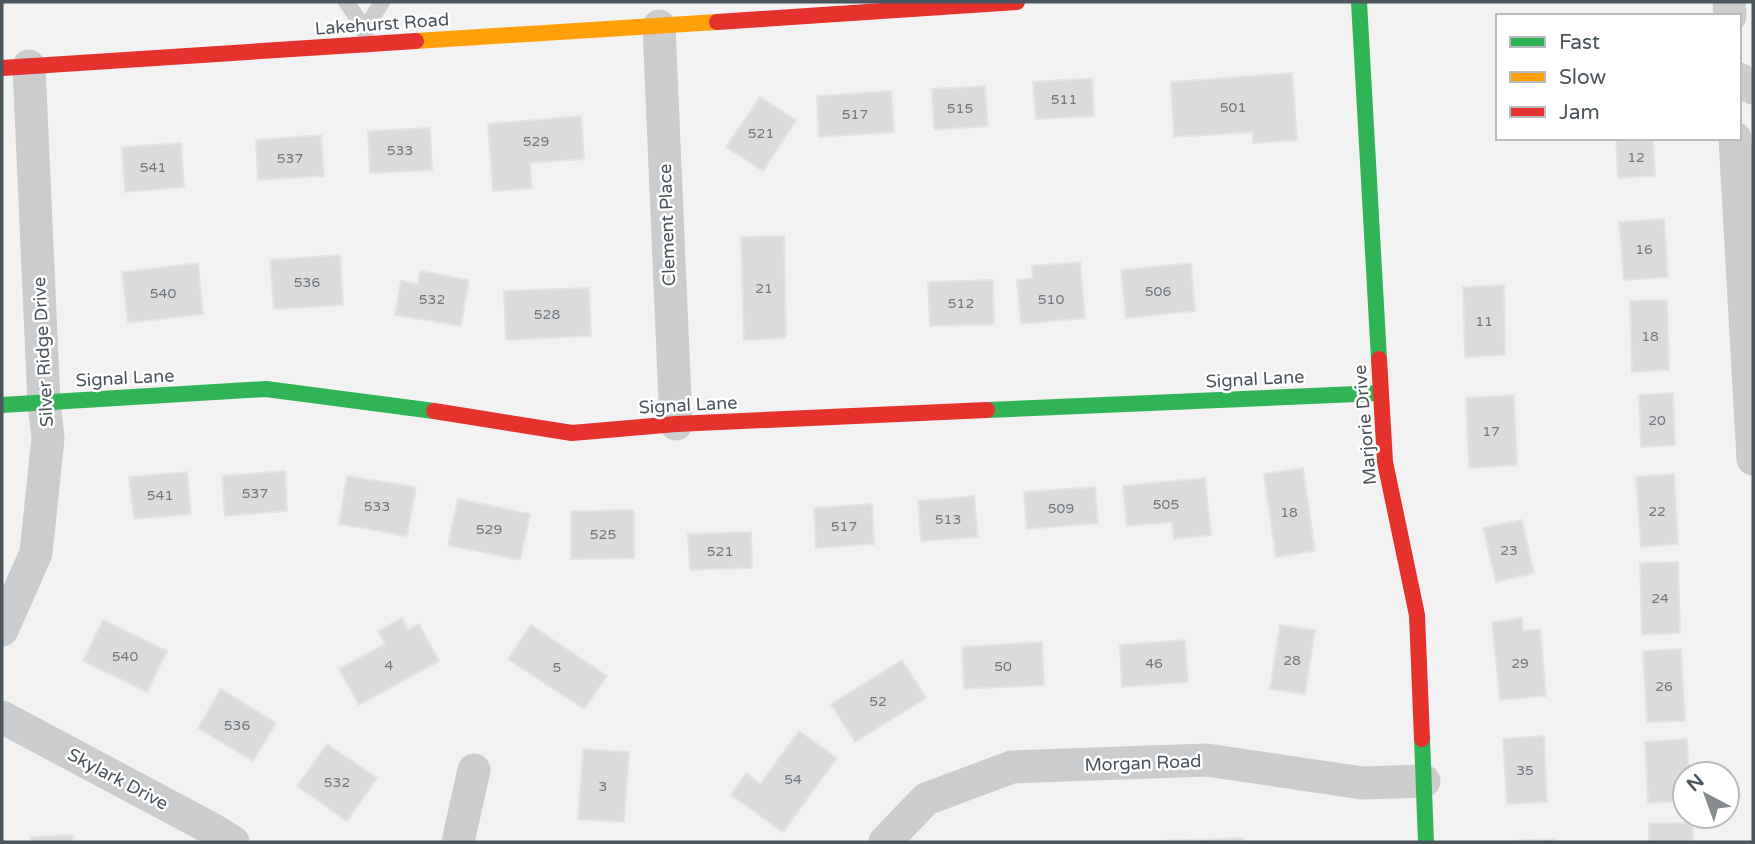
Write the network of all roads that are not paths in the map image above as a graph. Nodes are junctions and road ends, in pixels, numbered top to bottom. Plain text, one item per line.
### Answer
1 (346, 2) edge
2 (382, 2) edge
3 (734, 2) edge
4 (1017, 2) edge
5 (1359, 2) edge
6 (735, 19) junction
7 (659, 26) junction
8 (366, 37) junction
9 (15, 67) edge
10 (1735, 140) edge
11 (1380, 393) junction
12 (44, 403) junction
13 (2, 405) edge
14 (676, 424) junction
15 (1753, 459) edge
16 (2, 630) edge
17 (2, 717) edge
18 (474, 770) dead end
19 (1424, 781) junction
20 (233, 842) edge
21 (458, 842) edge
22 (885, 842) edge
23 (1426, 842) edge

1 - 8 lane
2 - 8 lane
3 - 6 lane
4 - 6 street, Lakehurst Road
5 - 11 street, Marjorie Drive
6 - 7 street, Lakehurst Road
7 - 8 street, Lakehurst Road
7 - 14 street, Clement Place
8 - 9 street, Lakehurst Road
9 - 12 street, Silver Ridge Drive
10 - 15 street
11 - 14 street, Signal Lane
11 - 19 street, Marjorie Drive
12 - 13 street, Signal Lane
12 - 14 street, Signal Lane
12 - 16 street, Silver Ridge Drive
17 - 20 street, Skylark Drive
18 - 21 street
19 - 22 street, Morgan Road
19 - 23 street, Marjorie Drive

